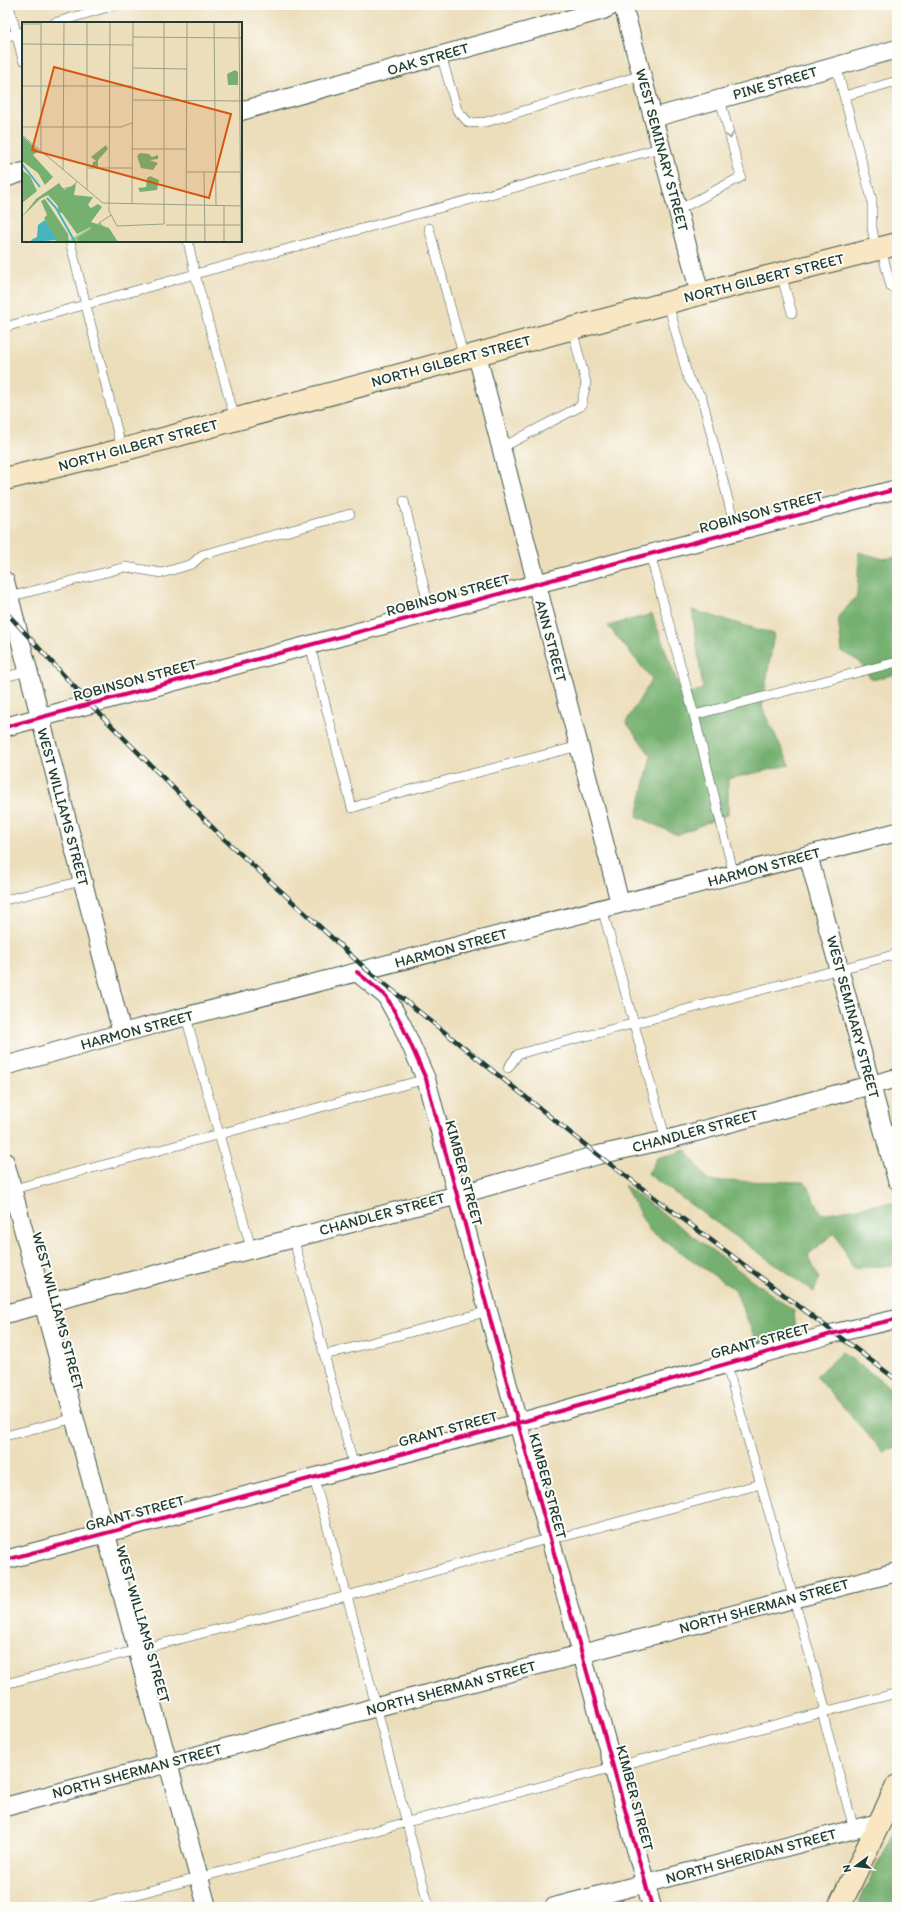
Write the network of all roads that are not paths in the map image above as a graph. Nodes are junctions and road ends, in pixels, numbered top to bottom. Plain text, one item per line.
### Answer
1 (9, 5) edge
2 (115, 5) edge
3 (614, 5) edge
4 (623, 5) edge
5 (57, 22) edge
6 (20, 33) edge
7 (5, 37) edge
8 (897, 49) edge
9 (22, 51) edge
10 (441, 55) junction
11 (836, 66) junction
12 (642, 75) junction
13 (897, 81) edge
14 (844, 96) junction
15 (720, 99) junction
16 (242, 111) edge
17 (653, 118) junction
18 (660, 148) junction
19 (22, 172) edge
20 (5, 178) edge
21 (678, 210) junction
22 (429, 228) dead end
23 (70, 242) edge
24 (188, 242) edge
25 (885, 247) edge
26 (195, 274) junction
27 (781, 274) junction
28 (891, 287) dead end
29 (700, 294) junction
30 (668, 303) junction
31 (87, 304) junction
32 (792, 313) dead end
33 (5, 327) edge
34 (572, 329) junction
35 (470, 356) junction
36 (235, 419) junction
37 (501, 448) junction
38 (122, 450) junction
39 (5, 479) edge
40 (897, 489) edge
41 (404, 500) dead end
42 (350, 514) dead end
43 (736, 531) junction
44 (650, 554) junction
45 (536, 584) junction
46 (7, 589) edge
47 (430, 613) junction
48 (310, 645) junction
49 (897, 662) edge
50 (28, 671) junction
51 (5, 677) edge
52 (694, 715) junction
53 (39, 718) junction
54 (5, 727) edge
55 (579, 746) junction
56 (897, 832) edge
57 (808, 855) junction
58 (734, 875) junction
59 (82, 881) junction
60 (5, 900) edge
61 (620, 903) junction
62 (602, 908) junction
63 (897, 954) edge
64 (840, 969) junction
65 (357, 972) junction
66 (186, 1018) junction
67 (634, 1023) junction
68 (122, 1033) junction
69 (5, 1066) edge
70 (508, 1068) dead end
71 (897, 1078) edge
72 (426, 1079) junction
73 (871, 1084) junction
74 (219, 1134) junction
75 (666, 1140) junction
76 (5, 1162) edge
77 (897, 1180) edge
78 (9, 1190) edge
79 (458, 1195) junction
80 (293, 1237) junction
81 (251, 1248) junction
82 (43, 1304) junction
83 (489, 1311) junction
84 (5, 1314) edge
85 (897, 1318) edge
86 (325, 1355) junction
87 (726, 1363) junction
88 (75, 1418) junction
89 (518, 1423) junction
90 (5, 1436) edge
91 (354, 1467) junction
92 (314, 1479) junction
93 (761, 1484) junction
94 (105, 1533) junction
95 (550, 1538) junction
96 (5, 1560) edge
97 (897, 1572) edge
98 (347, 1596) junction
99 (794, 1598) junction
100 (139, 1651) junction
101 (582, 1654) junction
102 (5, 1684) edge
103 (897, 1693) edge
104 (377, 1707) junction
105 (824, 1711) junction
106 (168, 1762) junction
107 (615, 1767) junction
108 (897, 1786) edge
109 (5, 1806) edge
110 (407, 1821) junction
111 (878, 1823) junction
112 (854, 1829) junction
113 (199, 1879) junction
114 (646, 1883) junction
115 (88, 1907) edge
116 (206, 1907) edge
117 (429, 1907) edge
118 (554, 1907) edge
119 (652, 1907) edge
120 (839, 1907) edge

1 - 6 lane
2 - 5 lane
3 - 10 street, OAK STREET
4 - 12 street, WEST SEMINARY STREET
6 - 7 lane
6 - 9 lane
8 - 11 street, PINE STREET
10 - 12 lane
10 - 16 street, OAK STREET
11 - 14 lane
11 - 15 street, PINE STREET
12 - 17 street, WEST SEMINARY STREET
13 - 14 lane
14 - 25 lane
15 - 17 street, PINE STREET
15 -> 21 lane
17 - 18 street, WEST SEMINARY STREET
18 - 21 street, WEST SEMINARY STREET
18 - 26 lane
19 - 20 street
21 - 29 street, WEST SEMINARY STREET
22 - 35 lane
23 - 31 lane
24 - 26 lane
25 - 27 main road, NORTH GILBERT STREET
25 - 28 lane
26 - 31 lane
26 - 36 lane
27 - 29 main road, NORTH GILBERT STREET
27 - 32 lane
29 - 30 main road, NORTH GILBERT STREET
30 - 34 main road, NORTH GILBERT STREET
30 - 43 lane
31 - 33 lane
31 - 38 lane
34 - 35 main road, NORTH GILBERT STREET
34 - 37 lane
35 - 36 main road, NORTH GILBERT STREET
35 - 37 street, ANN STREET
36 - 38 main road, NORTH GILBERT STREET
37 - 45 street, ANN STREET
38 - 39 main road, NORTH GILBERT STREET
40 - 43 street, ROBINSON STREET
41 - 47 lane
42 - 46 lane
43 - 44 street, ROBINSON STREET
44 - 45 street, ROBINSON STREET
44 - 52 lane
45 - 47 street, ROBINSON STREET
45 - 55 street, ANN STREET
46 - 50 street, WEST WILLIAMS STREET
47 - 48 street, ROBINSON STREET
48 - 53 street, ROBINSON STREET
48 - 55 lane
49 - 52 lane
50 - 51 lane
50 - 53 street, WEST WILLIAMS STREET
52 - 58 lane
53 - 54 street, ROBINSON STREET
53 - 59 street, WEST WILLIAMS STREET
55 - 61 street, ANN STREET
56 - 57 street, HARMON STREET
57 - 58 street, HARMON STREET
57 - 64 street, WEST SEMINARY STREET
58 - 61 street, HARMON STREET
59 - 60 lane
59 - 68 street, WEST WILLIAMS STREET
61 - 62 street, HARMON STREET
62 - 65 street, HARMON STREET
62 - 67 lane
63 - 64 lane
64 - 67 lane
64 - 73 street, WEST SEMINARY STREET
65 - 66 street, HARMON STREET
65 - 72 street, KIMBER STREET
66 - 68 street, HARMON STREET
66 - 74 lane
67 - 70 lane
67 - 75 lane
68 - 69 street, HARMON STREET
71 - 73 street, CHANDLER STREET
72 - 74 lane
72 - 79 street, KIMBER STREET
73 - 75 street, CHANDLER STREET
73 - 77 street, WEST SEMINARY STREET
74 - 78 lane
74 - 81 lane
75 - 79 street, CHANDLER STREET
76 - 78 street, WEST WILLIAMS STREET
78 - 82 street, WEST WILLIAMS STREET
79 - 80 street, CHANDLER STREET
79 - 83 street, KIMBER STREET
80 - 81 street, CHANDLER STREET
80 - 86 lane
81 - 82 street, CHANDLER STREET
82 - 84 street, CHANDLER STREET
82 - 88 street, WEST WILLIAMS STREET
83 - 86 lane
83 - 89 street, KIMBER STREET
85 - 87 street, GRANT STREET
86 - 91 lane
87 - 89 street, GRANT STREET
87 - 93 lane
88 - 90 lane
88 - 94 street, WEST WILLIAMS STREET
89 - 91 street, GRANT STREET
89 - 95 street, KIMBER STREET
91 - 92 street, GRANT STREET
92 - 94 street, GRANT STREET
92 - 98 lane
93 - 95 lane
93 - 99 lane
94 - 96 street, GRANT STREET
94 - 100 street, WEST WILLIAMS STREET
95 - 98 lane
95 - 101 street, KIMBER STREET
97 - 99 street, NORTH SHERMAN STREET
98 - 100 lane
98 - 104 lane
99 - 101 street, NORTH SHERMAN STREET
99 - 105 lane
100 - 102 lane
100 - 106 street, WEST WILLIAMS STREET
101 - 104 street, NORTH SHERMAN STREET
101 - 107 street, KIMBER STREET
103 - 105 lane
104 - 106 street, NORTH SHERMAN STREET
104 - 110 lane
105 - 107 lane
105 - 112 lane
106 - 109 street, NORTH SHERMAN STREET
106 - 113 street, WEST WILLIAMS STREET
107 - 110 lane
107 - 114 street, KIMBER STREET
108 - 111 main road
110 - 113 lane
110 - 117 lane
111 - 112 street, NORTH SHERIDAN STREET
111 - 120 main road
112 - 114 street, NORTH SHERIDAN STREET
113 - 115 lane
113 - 116 street, WEST WILLIAMS STREET
114 - 118 street, NORTH SHERIDAN STREET
114 - 119 street, KIMBER STREET

